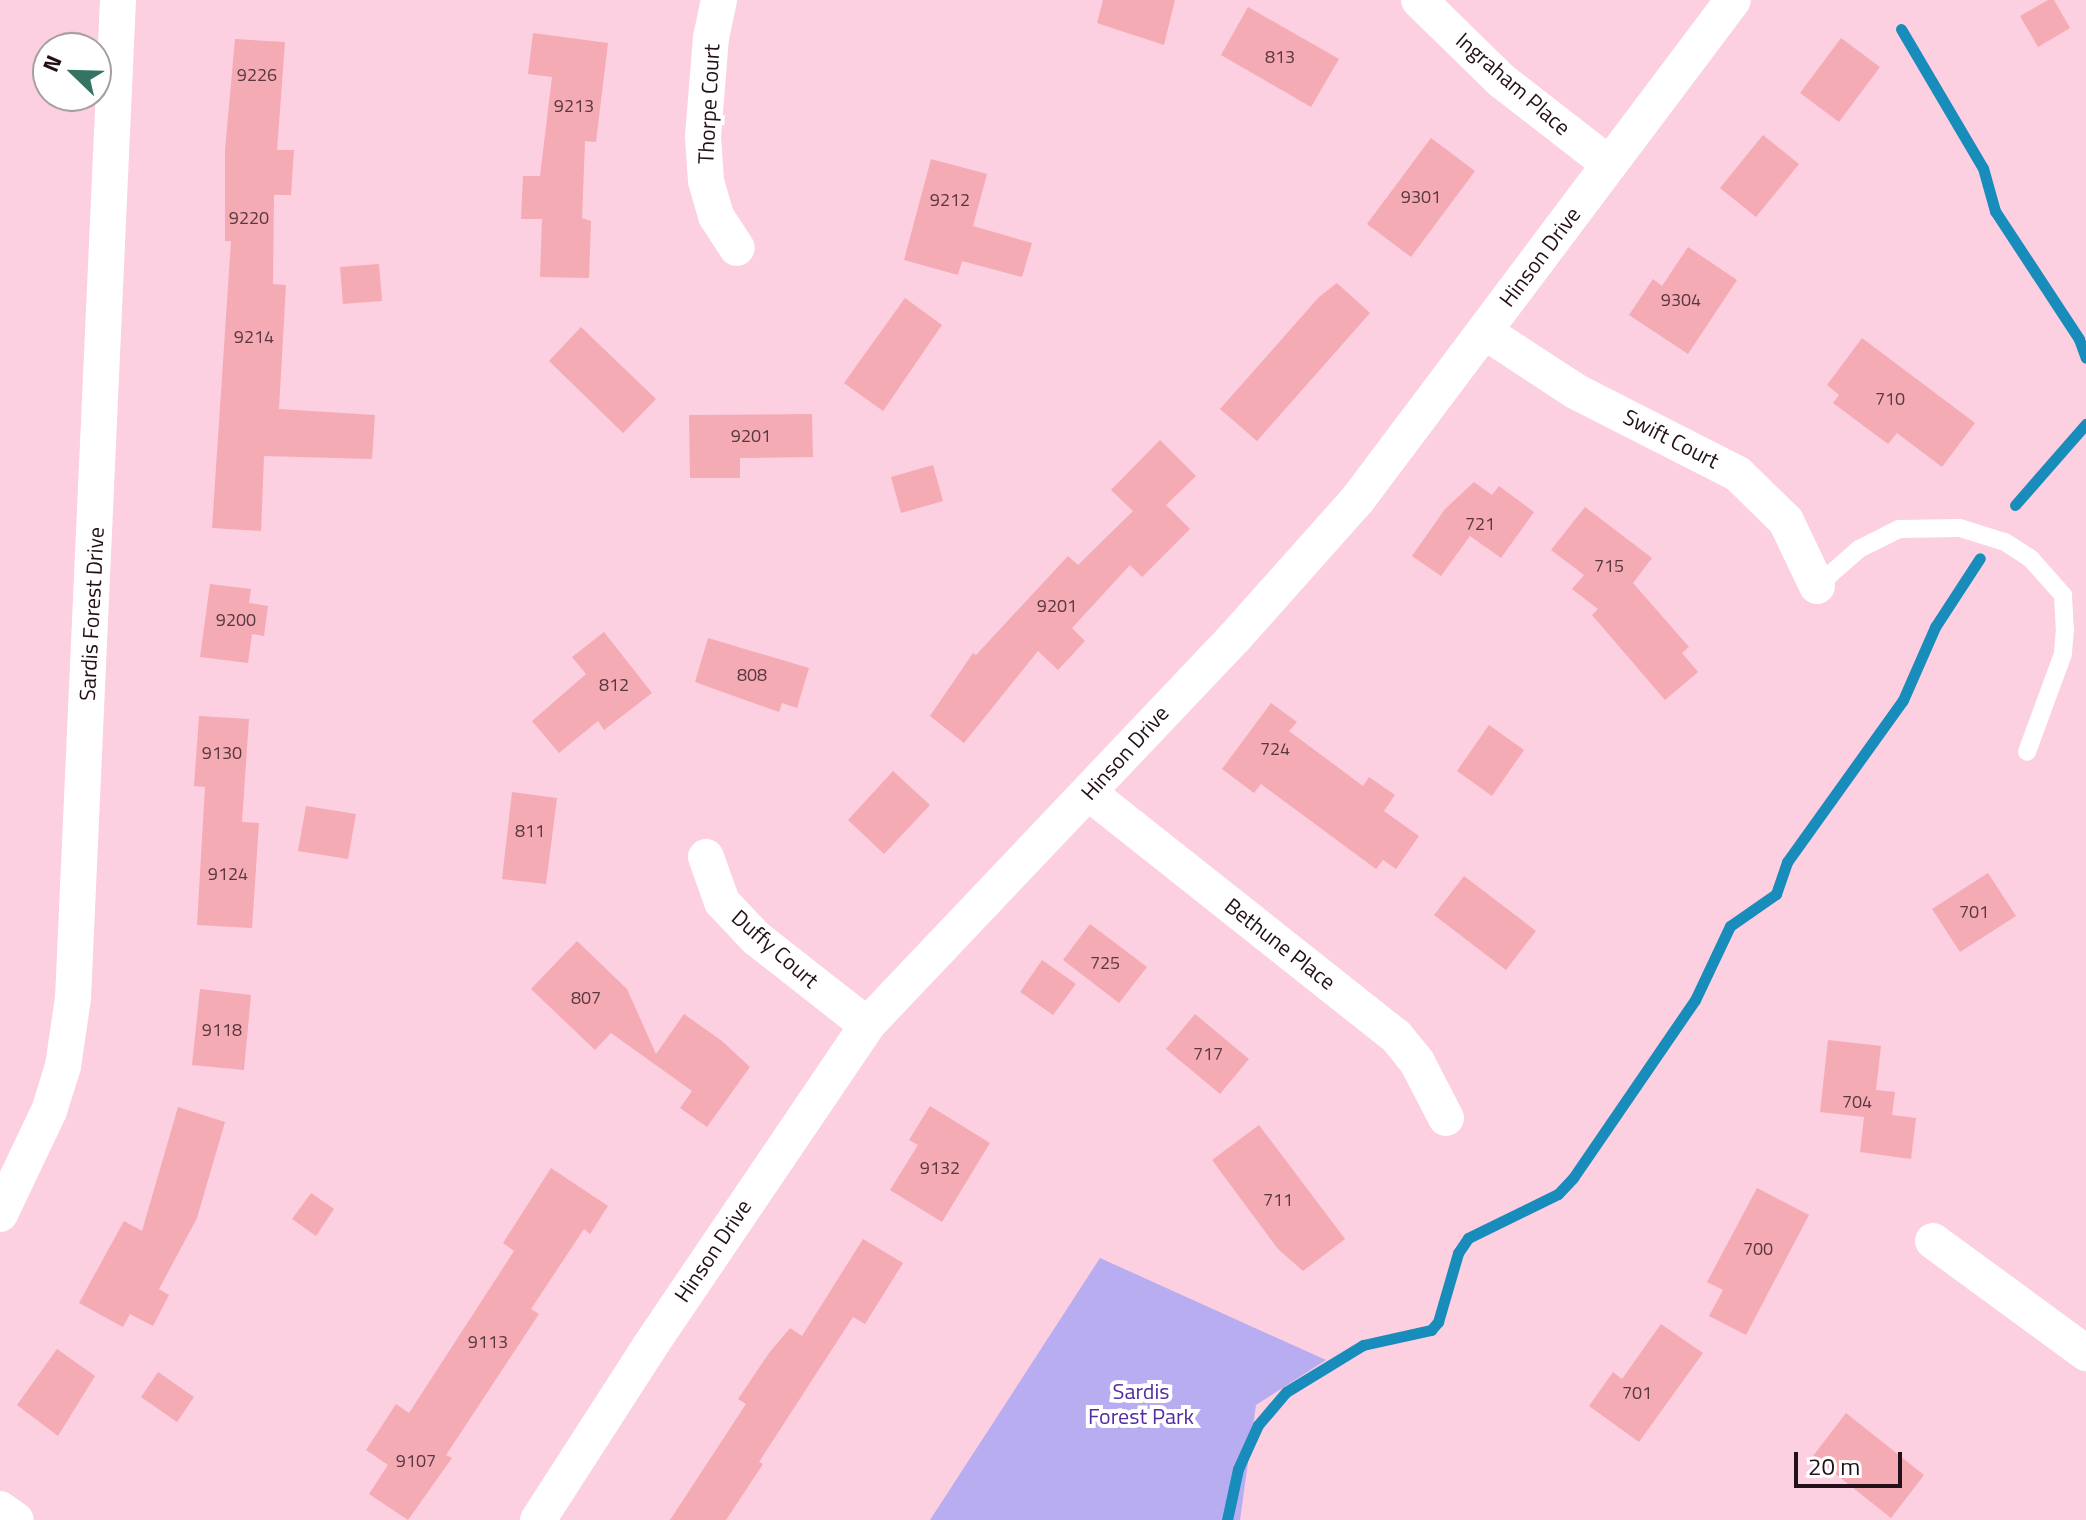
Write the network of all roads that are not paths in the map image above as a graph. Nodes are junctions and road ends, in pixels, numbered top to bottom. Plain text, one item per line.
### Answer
1 (118, 0) edge
2 (719, 0) edge
3 (1419, 0) edge
4 (1733, 0) edge
5 (1609, 164) junction
6 (737, 248) dead end
7 (1485, 332) junction
8 (1817, 586) joint
9 (2027, 752) dead end
10 (1089, 793) junction
11 (706, 857) dead end
12 (867, 1025) junction
13 (1446, 1118) dead end
14 (0, 1214) edge
15 (1933, 1241) dead end
16 (2086, 1353) edge
17 (0, 1509) edge
18 (16, 1520) edge
19 (538, 1520) edge

1 - 14 street, Sardis Forest Drive
2 - 6 street, Thorpe Court
3 - 5 street, Ingraham Place
4 - 5 street, Hinson Drive
5 - 7 street, Hinson Drive
7 - 8 street, Swift Court
7 - 10 street, Hinson Drive
8 - 9 lane
10 - 12 street, Hinson Drive
10 - 13 street, Bethune Place
11 - 12 street, Duffy Court
12 - 19 street, Hinson Drive
15 - 16 street
17 - 18 street

